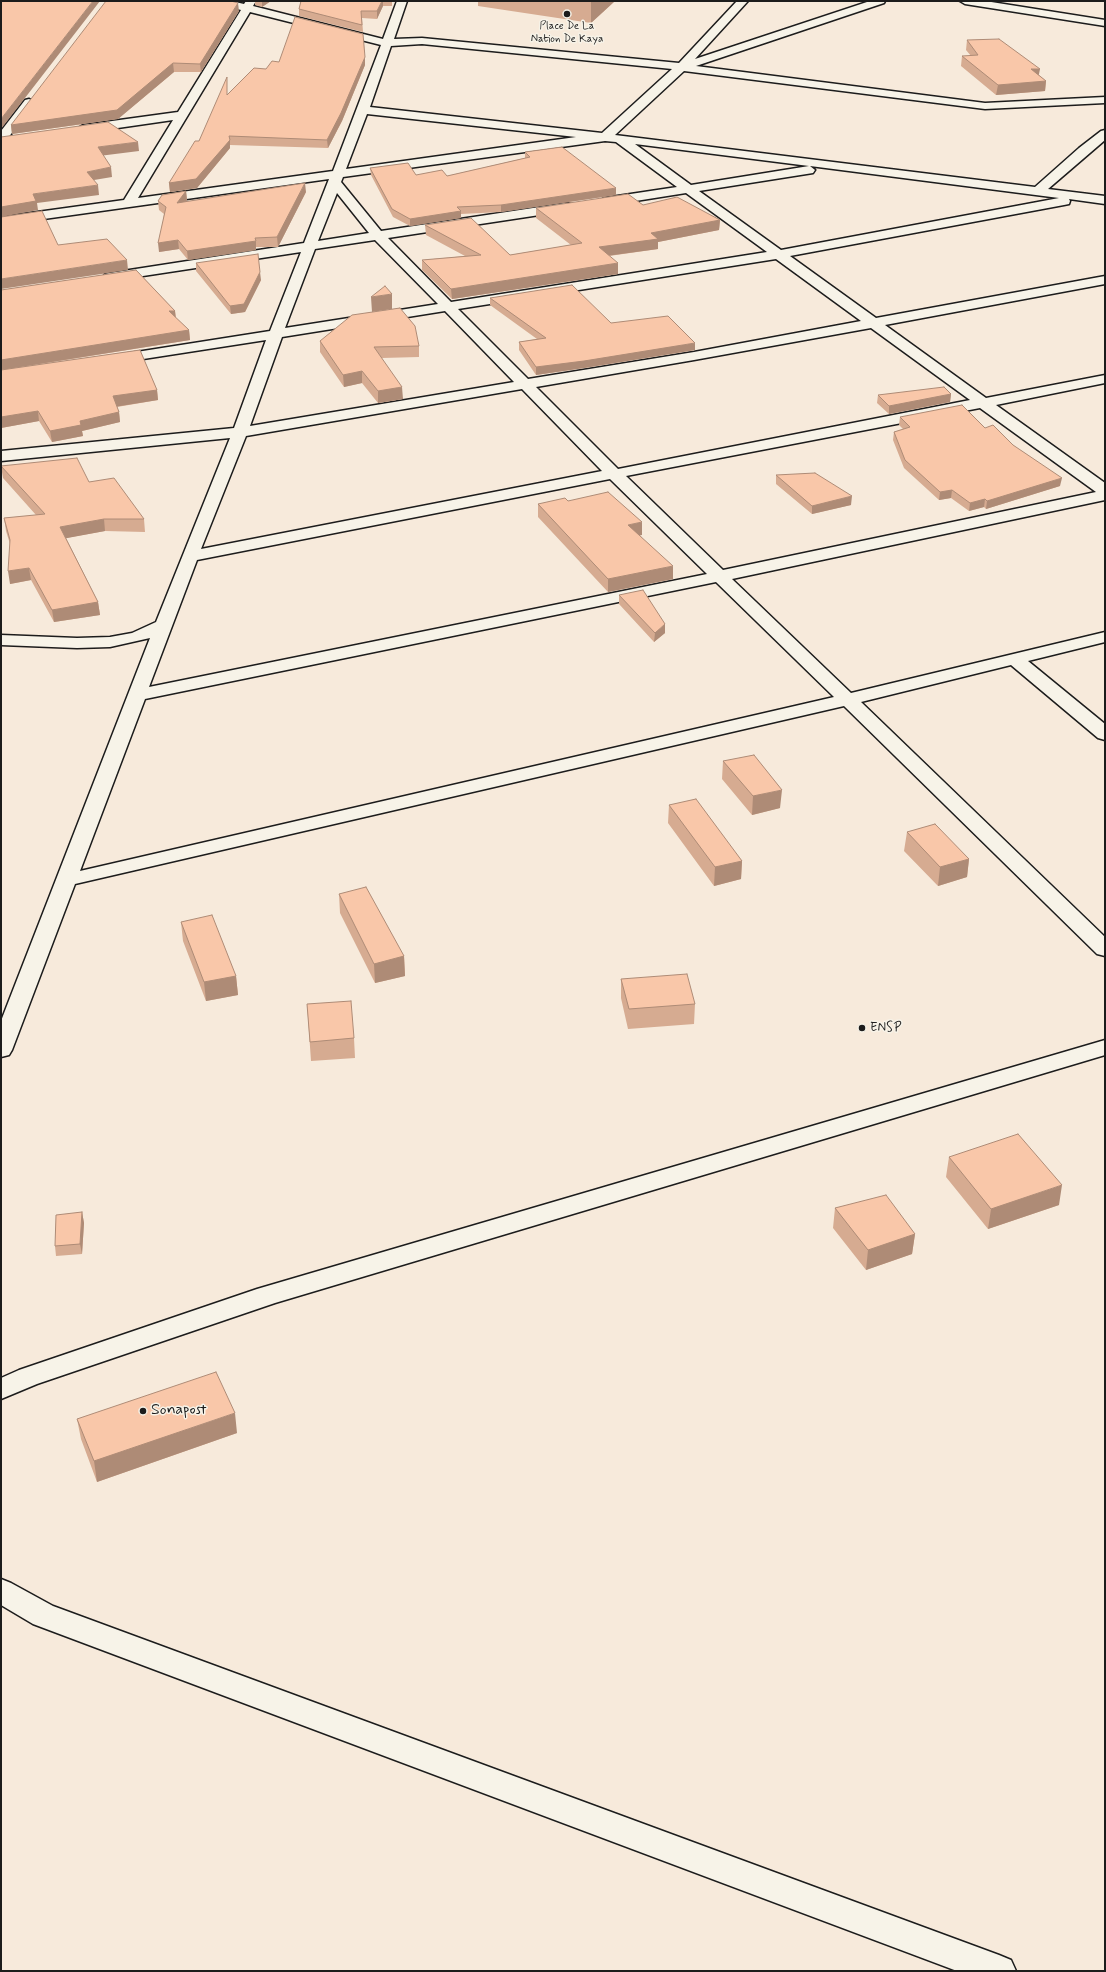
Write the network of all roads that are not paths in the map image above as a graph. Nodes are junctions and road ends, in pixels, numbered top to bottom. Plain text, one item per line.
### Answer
1 (219, 1) edge
2 (402, 1) edge
3 (743, 1) edge
4 (880, 1) edge
5 (965, 1) edge
6 (1020, 1) edge
7 (249, 5) edge
8 (1007, 8) junction
9 (1105, 23) edge
10 (386, 43) junction
11 (681, 67) junction
12 (38, 91) edge
13 (1105, 100) edge
14 (363, 110) junction
15 (183, 115) junction
16 (72, 131) edge
17 (1105, 134) edge
18 (605, 137) junction
19 (17, 139) edge
20 (620, 139) junction
21 (1, 140) edge
22 (1083, 151) junction
23 (1098, 152) dead end
24 (836, 166) junction
25 (335, 178) junction
26 (688, 189) junction
27 (1039, 192) junction
28 (1085, 197) junction
29 (1105, 200) edge
30 (130, 203) junction
31 (595, 203) edge
32 (580, 205) edge
33 (1, 221) edge
34 (378, 236) junction
35 (308, 248) junction
36 (779, 254) junction
37 (94, 280) edge
38 (1105, 280) edge
39 (449, 308) junction
40 (873, 323) junction
41 (276, 333) junction
42 (98, 362) edge
43 (1105, 379) edge
44 (525, 385) junction
45 (983, 402) junction
46 (240, 432) junction
47 (1, 456) edge
48 (614, 474) junction
49 (1105, 491) edge
50 (1105, 495) edge
51 (190, 556) junction
52 (719, 577) junction
53 (164, 625) junction
54 (1105, 637) edge
55 (1, 640) edge
56 (1014, 659) junction
57 (137, 695) junction
58 (847, 700) junction
59 (1105, 734) edge
60 (66, 880) junction
61 (1105, 949) edge
62 (1105, 1047) edge
63 (1, 1050) edge
64 (28, 1377) junction
65 (1, 1389) edge
66 (1, 1400) edge
67 (1, 1591) edge
68 (1, 1609) edge
69 (43, 1615) junction
70 (999, 1971) edge

1 - 7 street
2 - 10 street
3 - 11 street
4 - 11 street
5 - 8 street
6 - 8 street
7 - 10 street
7 - 15 street
8 - 9 street
10 - 11 street
10 - 14 street
11 - 13 street
11 - 18 street
12 - 21 street
14 - 18 street
14 - 25 street
15 - 16 street
15 - 30 street
17 - 22 street
18 - 20 street
18 - 25 street
19 - 21 street
20 - 24 street
20 - 26 street
22 - 23 street
22 - 27 street
24 - 26 street
24 - 27 street
25 - 30 street
25 - 34 street
25 - 35 street
26 - 31 street
26 - 36 street
27 - 28 street
28 - 29 street
28 - 36 street
30 - 33 street
32 - 34 street
34 - 35 street
34 - 39 street
35 - 37 street
35 - 41 street
36 - 39 street
36 - 40 street
38 - 40 street
39 - 41 street
39 - 44 street
40 - 44 street
40 - 45 street
41 - 42 street
41 - 46 street
43 - 45 street
44 - 46 street
44 - 48 street
45 - 48 street
45 - 49 street
46 - 47 street
46 - 51 street
48 - 51 street
48 - 52 street
50 - 52 street
51 - 53 street
52 - 57 street
52 - 58 street
53 - 55 street
53 - 57 street
54 - 56 street
56 - 58 street
56 - 59 street
57 - 60 street
58 - 60 street
58 - 61 street
60 - 63 street
62 - 64 street
64 - 65 street
64 - 66 street
67 - 69 street
68 - 69 street
69 - 70 street

